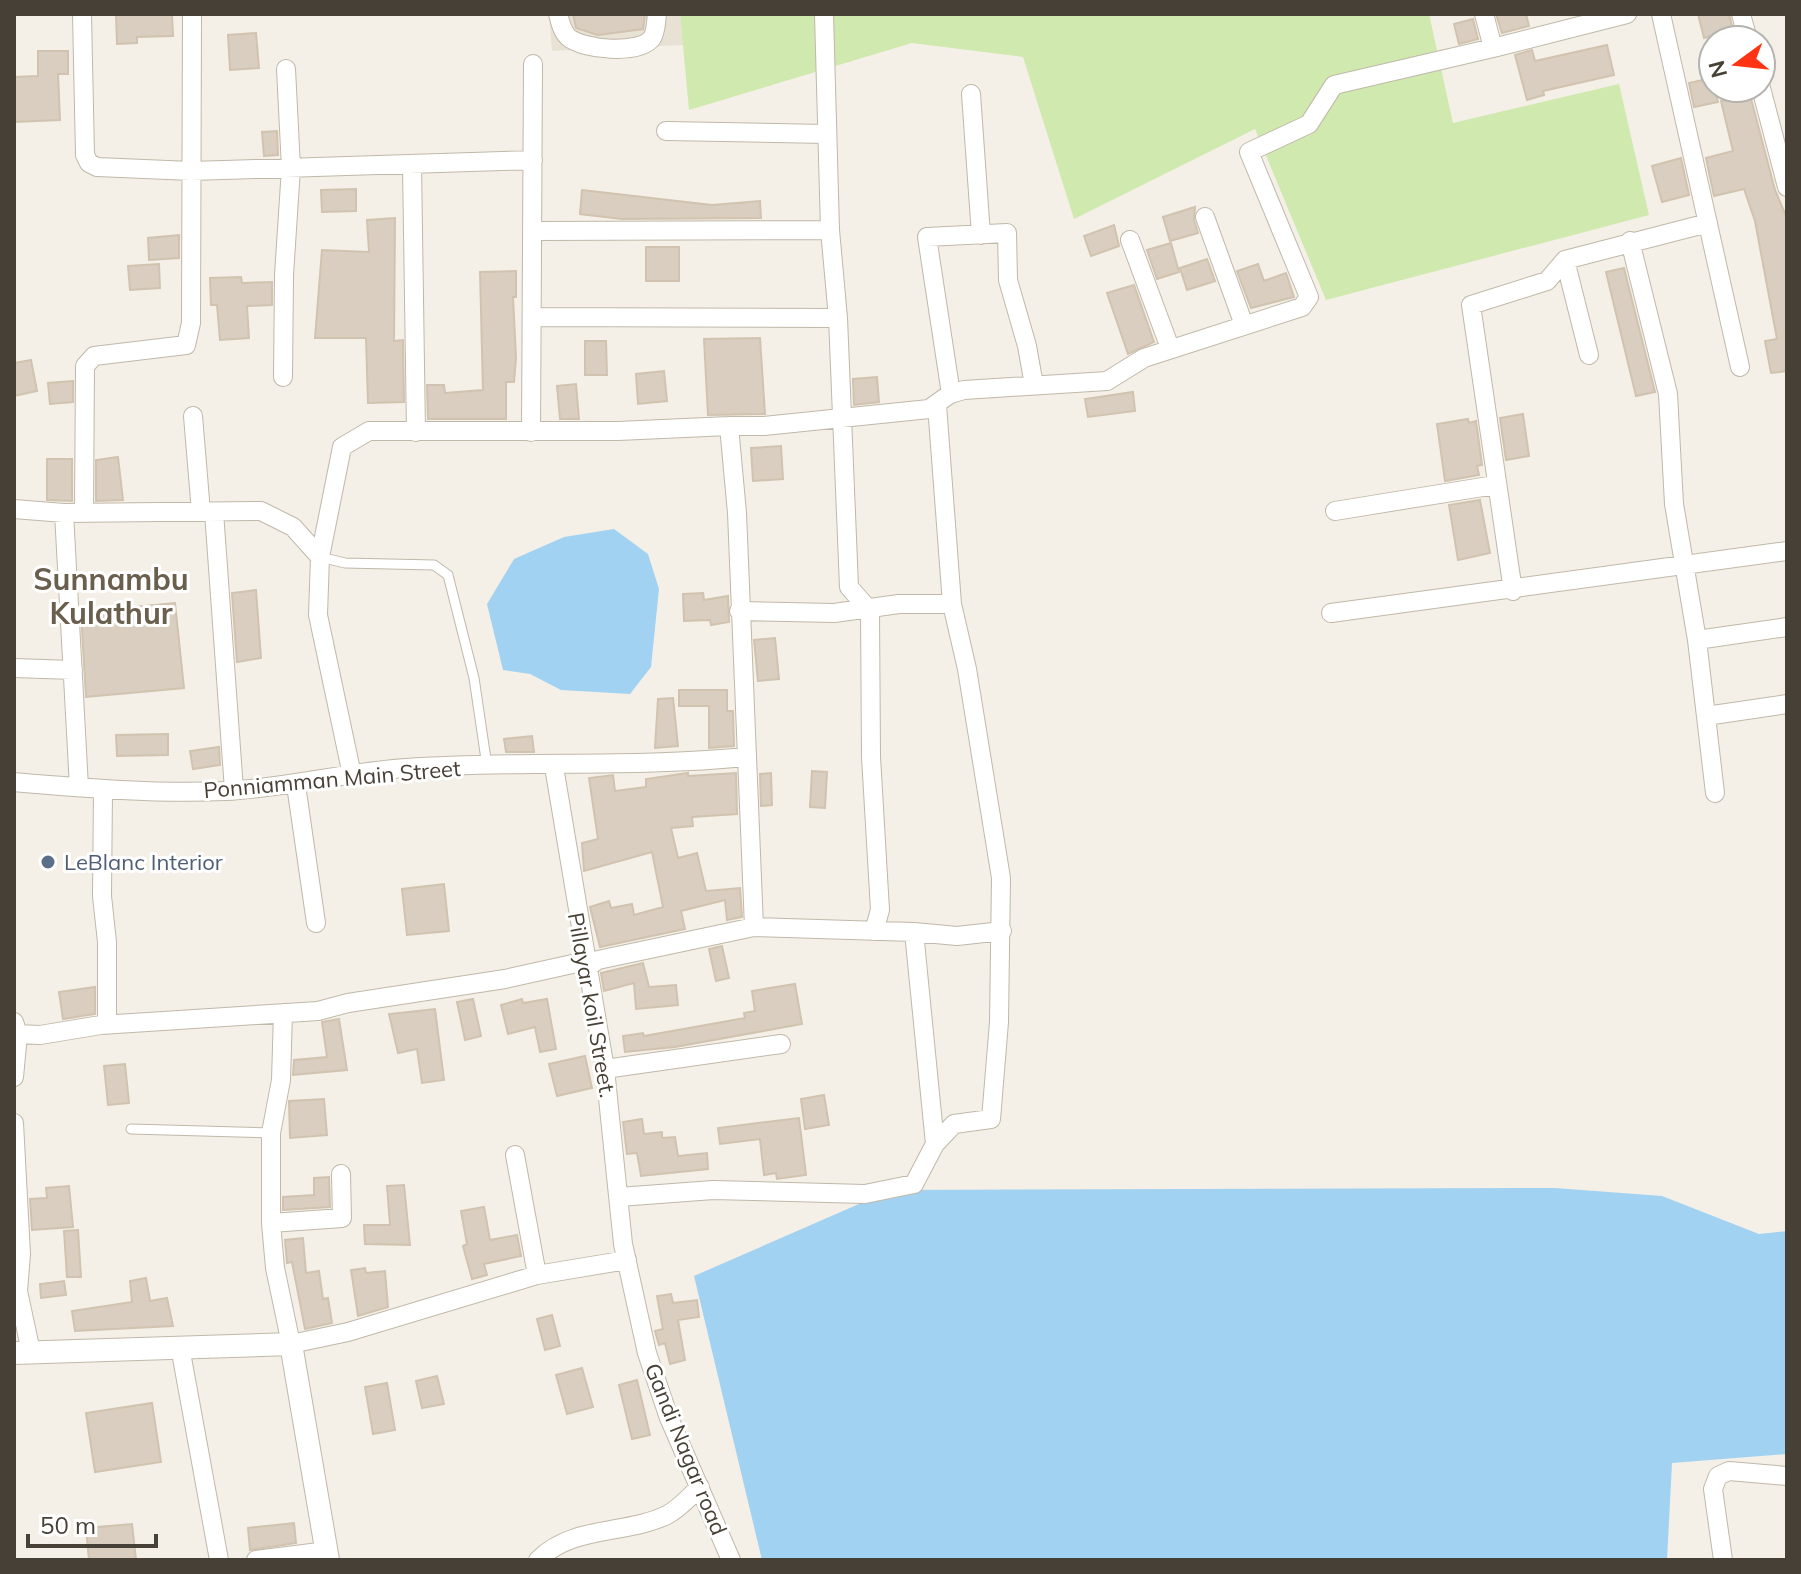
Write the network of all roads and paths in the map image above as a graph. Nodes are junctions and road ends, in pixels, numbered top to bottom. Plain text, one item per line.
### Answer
1 (82, 14) edge
2 (192, 14) edge
3 (558, 14) edge
4 (657, 14) edge
5 (824, 14) edge
6 (1484, 14) edge
7 (1627, 14) edge
8 (1661, 14) edge
9 (1570, 21) edge
10 (1493, 48) junction
11 (533, 64) dead end
12 (286, 69) dead end
13 (971, 94) dead end
14 (1765, 104) edge
15 (666, 131) dead end
16 (826, 134) junction
17 (533, 160) junction
18 (412, 164) junction
19 (291, 168) junction
20 (191, 171) junction
21 (1787, 187) edge
22 (1205, 217) dead end
23 (1708, 223) junction
24 (830, 230) junction
25 (532, 231) junction
26 (981, 235) junction
27 (1130, 240) dead end
28 (1630, 241) junction
29 (1565, 260) junction
30 (532, 317) junction
31 (838, 318) junction
32 (1244, 325) junction
33 (1170, 348) junction
34 (1589, 355) dead end
35 (1740, 367) dead end
36 (283, 377) dead end
37 (1034, 385) junction
38 (944, 400) junction
39 (193, 416) dead end
40 (839, 416) junction
41 (729, 426) junction
42 (416, 432) junction
43 (531, 432) junction
44 (1495, 485) junction
45 (14, 509) edge
46 (1335, 511) dead end
47 (84, 512) junction
48 (208, 512) junction
49 (64, 513) junction
50 (1787, 551) edge
51 (320, 557) junction
52 (1682, 566) junction
53 (1513, 591) junction
54 (952, 604) junction
55 (739, 611) junction
56 (870, 611) junction
57 (1331, 613) dead end
58 (1787, 627) edge
59 (1697, 640) junction
60 (14, 668) edge
61 (73, 670) junction
62 (1787, 704) edge
63 (1706, 716) junction
64 (746, 757) junction
65 (487, 766) junction
66 (554, 767) junction
67 (352, 775) junction
68 (14, 782) edge
69 (296, 785) junction
70 (79, 787) junction
71 (234, 790) junction
72 (103, 791) junction
73 (1715, 793) dead end
74 (316, 923) dead end
75 (754, 927) junction
76 (874, 931) junction
77 (1002, 931) junction
78 (914, 932) junction
79 (587, 964) junction
80 (283, 1013) junction
81 (107, 1025) junction
82 (16, 1038) edge
83 (781, 1044) dead end
84 (605, 1069) junction
85 (14, 1077) edge
86 (14, 1123) edge
87 (131, 1129) dead end
88 (14, 1130) edge
89 (271, 1133) junction
90 (935, 1144) junction
91 (515, 1155) dead end
92 (341, 1174) dead end
93 (619, 1197) junction
94 (271, 1223) junction
95 (625, 1252) junction
96 (537, 1275) junction
97 (16, 1291) edge
98 (291, 1344) junction
99 (180, 1347) junction
100 (23, 1352) edge
101 (1787, 1476) edge
102 (700, 1487) junction
103 (328, 1555) edge
104 (219, 1560) edge
105 (256, 1560) edge
106 (538, 1560) edge
107 (731, 1560) edge
108 (1723, 1560) edge

1 - 20 street
2 - 20 street
3 - 4 street
5 - 16 street
6 - 10 street
7 - 9 street
8 - 23 street
9 - 10 street
10 - 32 street
11 - 17 street
12 - 19 street
13 - 26 street
14 - 21 street
15 - 16 street
16 - 24 street
17 - 18 street
17 - 25 street
18 - 19 street
18 - 42 street
19 - 20 street
19 - 36 street
20 - 47 street
22 - 32 street
23 - 28 street
23 - 35 street
24 - 25 street
24 - 31 street
25 - 30 street
26 - 37 street
26 - 38 street
27 - 33 street
28 - 29 street
28 - 52 street
29 - 34 street
29 - 44 street
30 - 31 street
30 - 43 street
31 - 40 street
32 - 33 street
33 - 37 street
37 - 38 street
38 - 40 street
38 - 54 street
39 - 48 street
40 - 41 street
40 - 56 street
41 - 43 street
41 - 55 street
42 - 43 street
42 - 51 street
44 - 46 street
44 - 53 street
45 - 49 street
47 - 48 street
47 - 49 street
48 - 51 street
48 - 71 street
49 - 61 street
50 - 52 street
51 - 65 lane
51 - 67 street
52 - 53 street
52 - 59 street
53 - 57 street
54 - 56 street
54 - 77 street
55 - 56 street
55 - 64 street
56 - 76 street
58 - 59 street
59 - 63 street
60 - 61 street
61 - 70 street
62 - 63 street
63 - 73 street
64 - 66 street, Ponniamman Main Street
64 - 75 street
65 - 66 street, Ponniamman Main Street
65 - 67 street, Ponniamman Main Street
66 - 79 street, Pillayar koil Street.
67 - 69 street, Ponniamman Main Street
68 - 70 street, Ponniamman Main Street
69 - 71 street, Ponniamman Main Street
69 - 74 street
70 - 72 street, Ponniamman Main Street
71 - 72 street, Ponniamman Main Street
72 - 81 street
75 - 76 street
75 - 79 street
76 - 78 street
77 - 78 street
77 - 90 street
78 - 90 street
79 - 80 street
79 - 84 street, Pillayar koil Street.
80 - 81 street
80 - 89 street
81 - 82 street
82 - 85 street
83 - 84 street
84 - 93 street, Pillayar koil Street.
86 - 88 street
87 - 89 lane
88 - 97 street
89 - 94 street
90 - 93 street
91 - 96 street
92 - 94 street
93 - 95 street, Pillayar koil Street.
94 - 98 street
95 - 96 street
95 - 102 street, Gandi Nagar road
96 - 98 street
97 - 100 street
98 - 99 street
98 - 103 street
99 - 100 street
99 - 104 street
101 - 108 street
102 - 106 street
102 - 107 street, Gandi Nagar road
103 - 105 street

